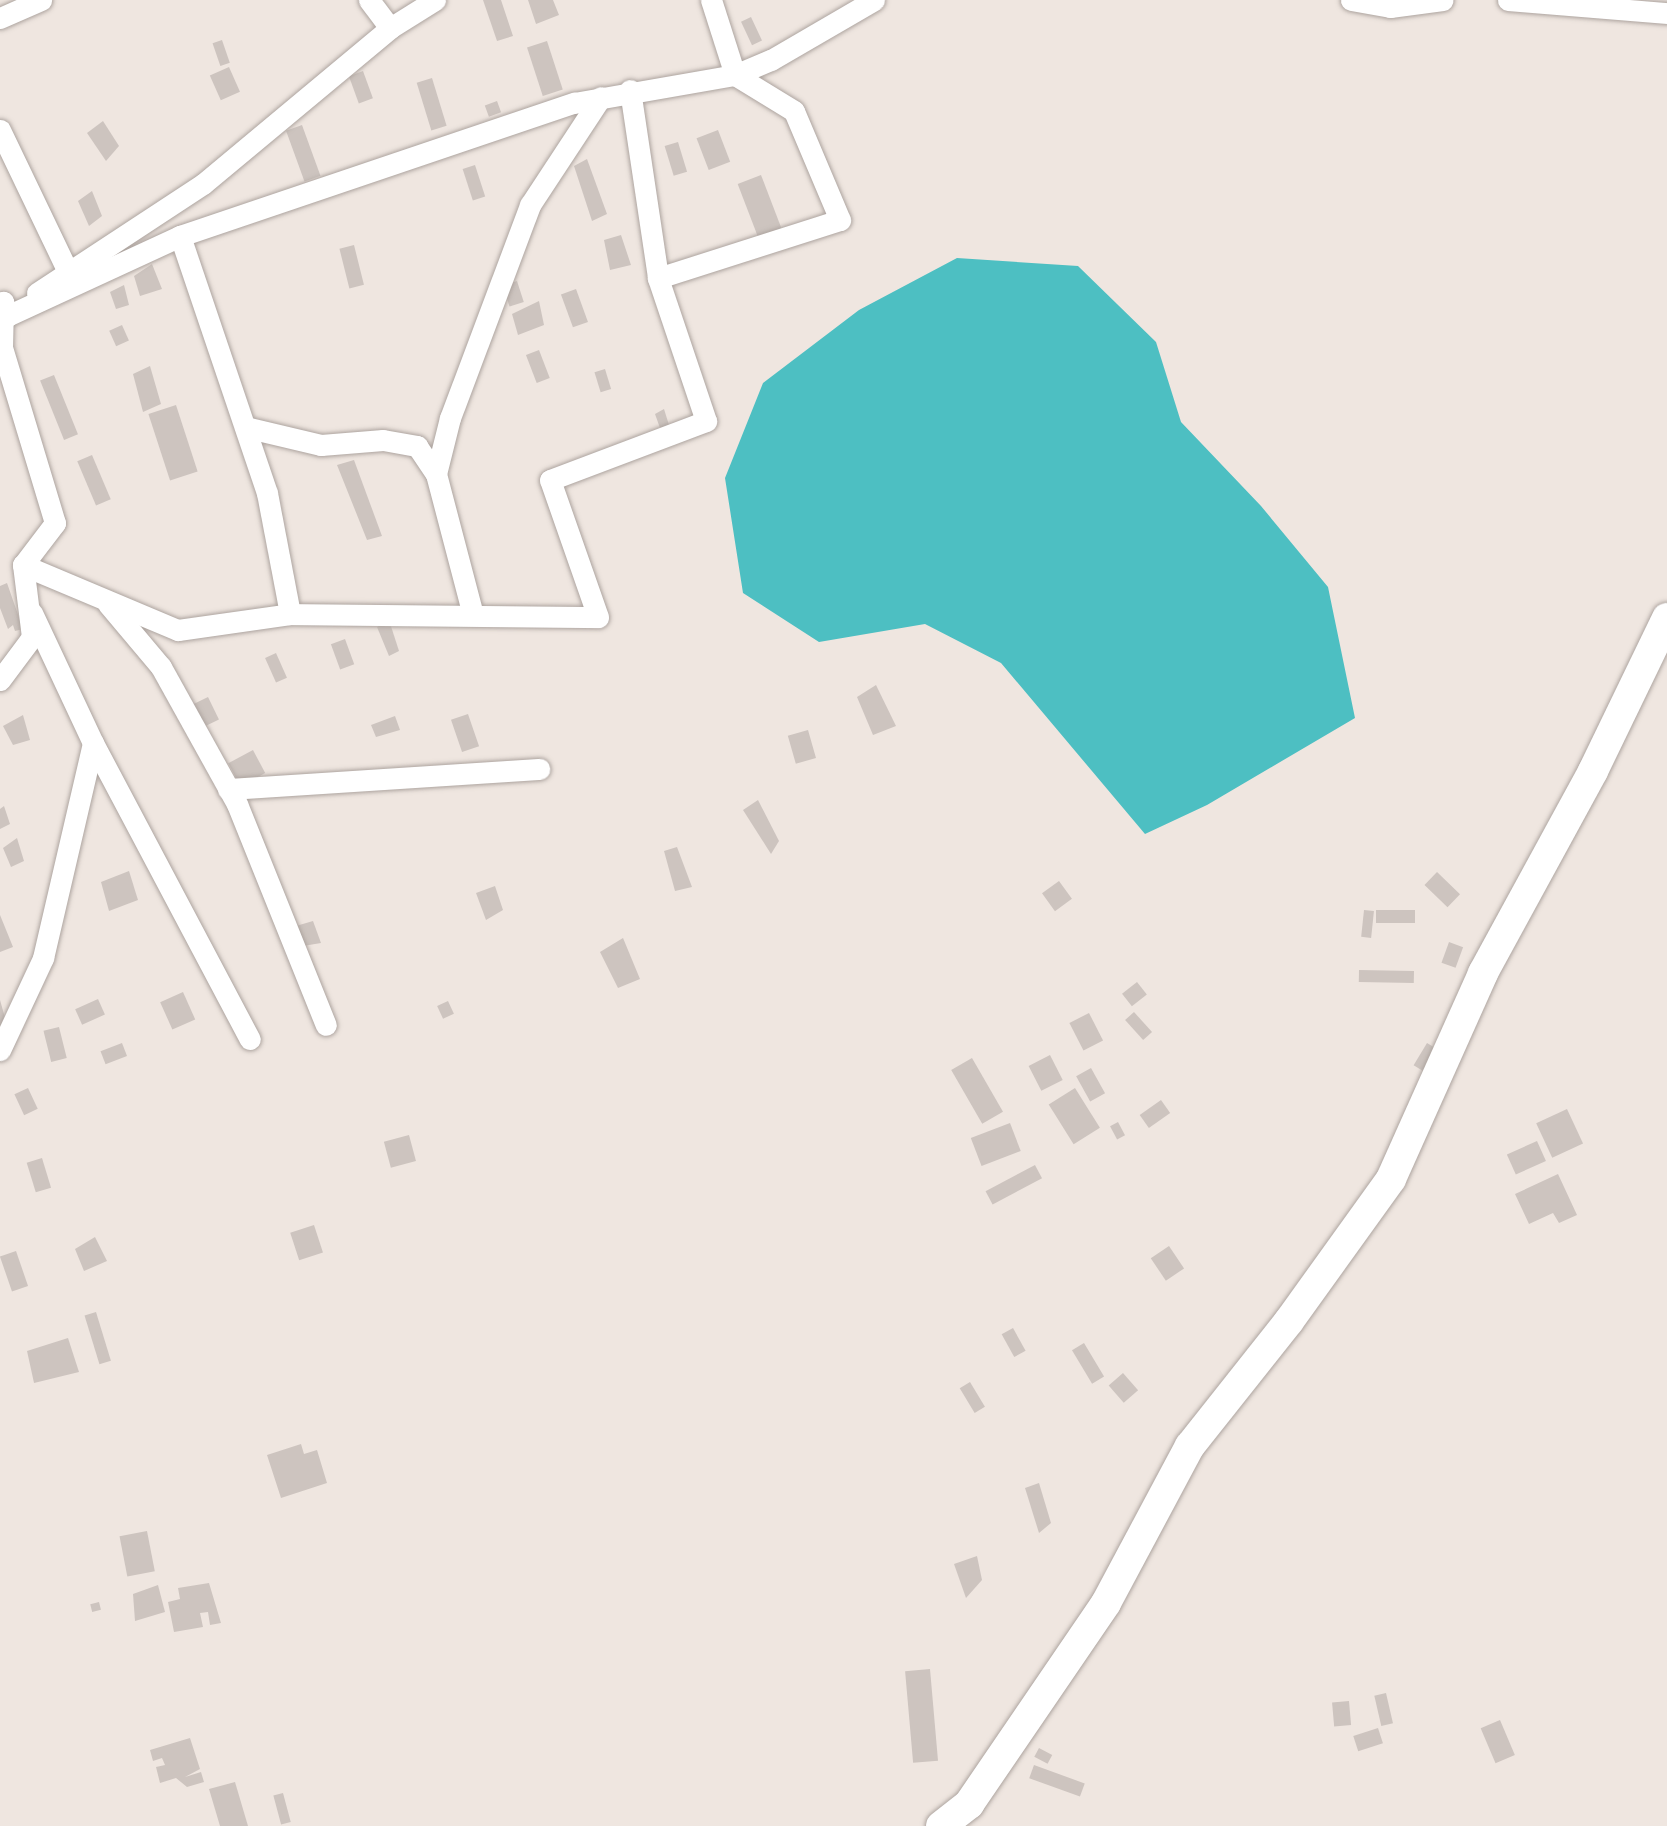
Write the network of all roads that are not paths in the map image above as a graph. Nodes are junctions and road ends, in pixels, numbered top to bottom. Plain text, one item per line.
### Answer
1 (41, 0) edge
2 (369, 0) edge
3 (435, 0) edge
4 (711, 0) edge
5 (874, 0) edge
6 (1351, 0) edge
7 (1443, 0) edge
8 (1508, 0) edge
9 (1667, 13) edge
10 (0, 18) edge
11 (390, 28) junction
12 (735, 75) junction
13 (630, 90) junction
14 (601, 97) junction
15 (0, 130) edge
16 (180, 236) junction
17 (67, 270) junction
18 (658, 278) junction
19 (3, 307) edge
20 (245, 428) junction
21 (436, 474) junction
22 (23, 565) junction
23 (104, 599) junction
24 (32, 613) junction
25 (290, 614) junction
26 (473, 615) junction
27 (1667, 618) edge
28 (0, 680) edge
29 (93, 743) junction
30 (539, 769) dead end
31 (228, 789) junction
32 (326, 1025) dead end
33 (250, 1039) dead end
34 (0, 1050) edge
35 (940, 1826) edge

1 - 10 street
2 - 11 street
3 - 11 street
4 - 12 street
5 - 12 street
6 - 7 street
8 - 9 street
11 - 17 street
12 - 13 street
12 - 18 street
13 - 14 street
13 - 18 street
14 - 16 street
14 - 21 street
15 - 17 street
16 - 19 street
16 - 20 street
17 - 19 street
18 - 26 street
19 - 22 street
20 - 21 street
20 - 25 street
21 - 26 street
22 - 23 street
22 - 24 street
23 - 25 street
23 - 31 street
24 - 28 street
24 - 29 street
25 - 26 street
27 - 35 street
29 - 33 street
29 - 34 street
30 - 31 street
31 - 32 street

